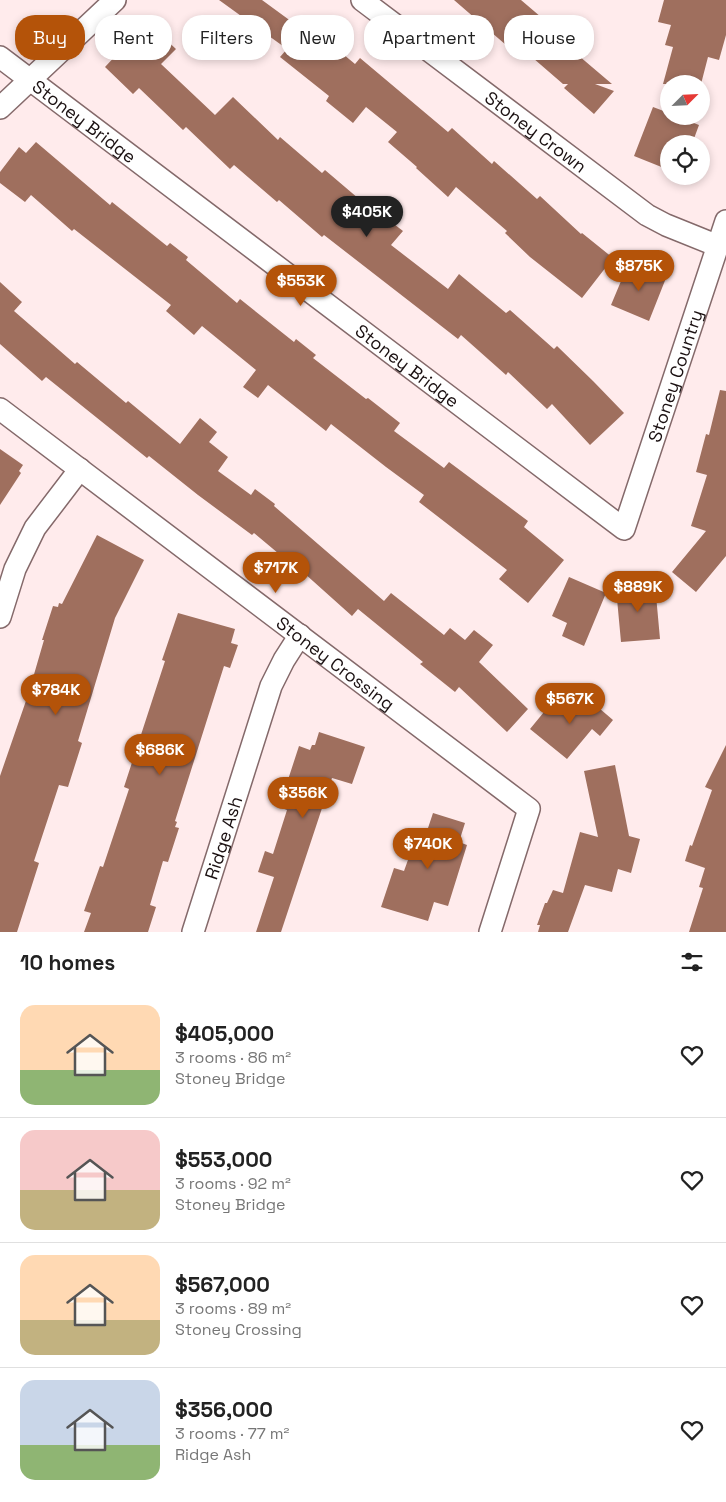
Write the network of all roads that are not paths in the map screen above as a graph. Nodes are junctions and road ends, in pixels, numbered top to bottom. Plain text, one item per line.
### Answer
1 (115, 0) edge
2 (362, 0) edge
3 (0, 57) edge
4 (30, 79) junction
5 (0, 108) edge
6 (726, 221) edge
7 (718, 246) junction
8 (0, 409) edge
9 (80, 469) junction
10 (624, 530) joint
11 (0, 617) edge
12 (300, 635) junction
13 (193, 932) edge
14 (490, 932) edge

1 - 4 street
2 - 7 street, Stoney Crown
3 - 4 street, Stoney Bridge
4 - 5 street
4 - 10 street, Stoney Bridge
6 - 7 street, Stoney Country
7 - 10 street, Stoney Country
8 - 9 street, Stoney Crossing
9 - 11 street
9 - 12 street, Stoney Crossing
12 - 13 street, Ridge Ash
12 - 14 street, Stoney Crossing

